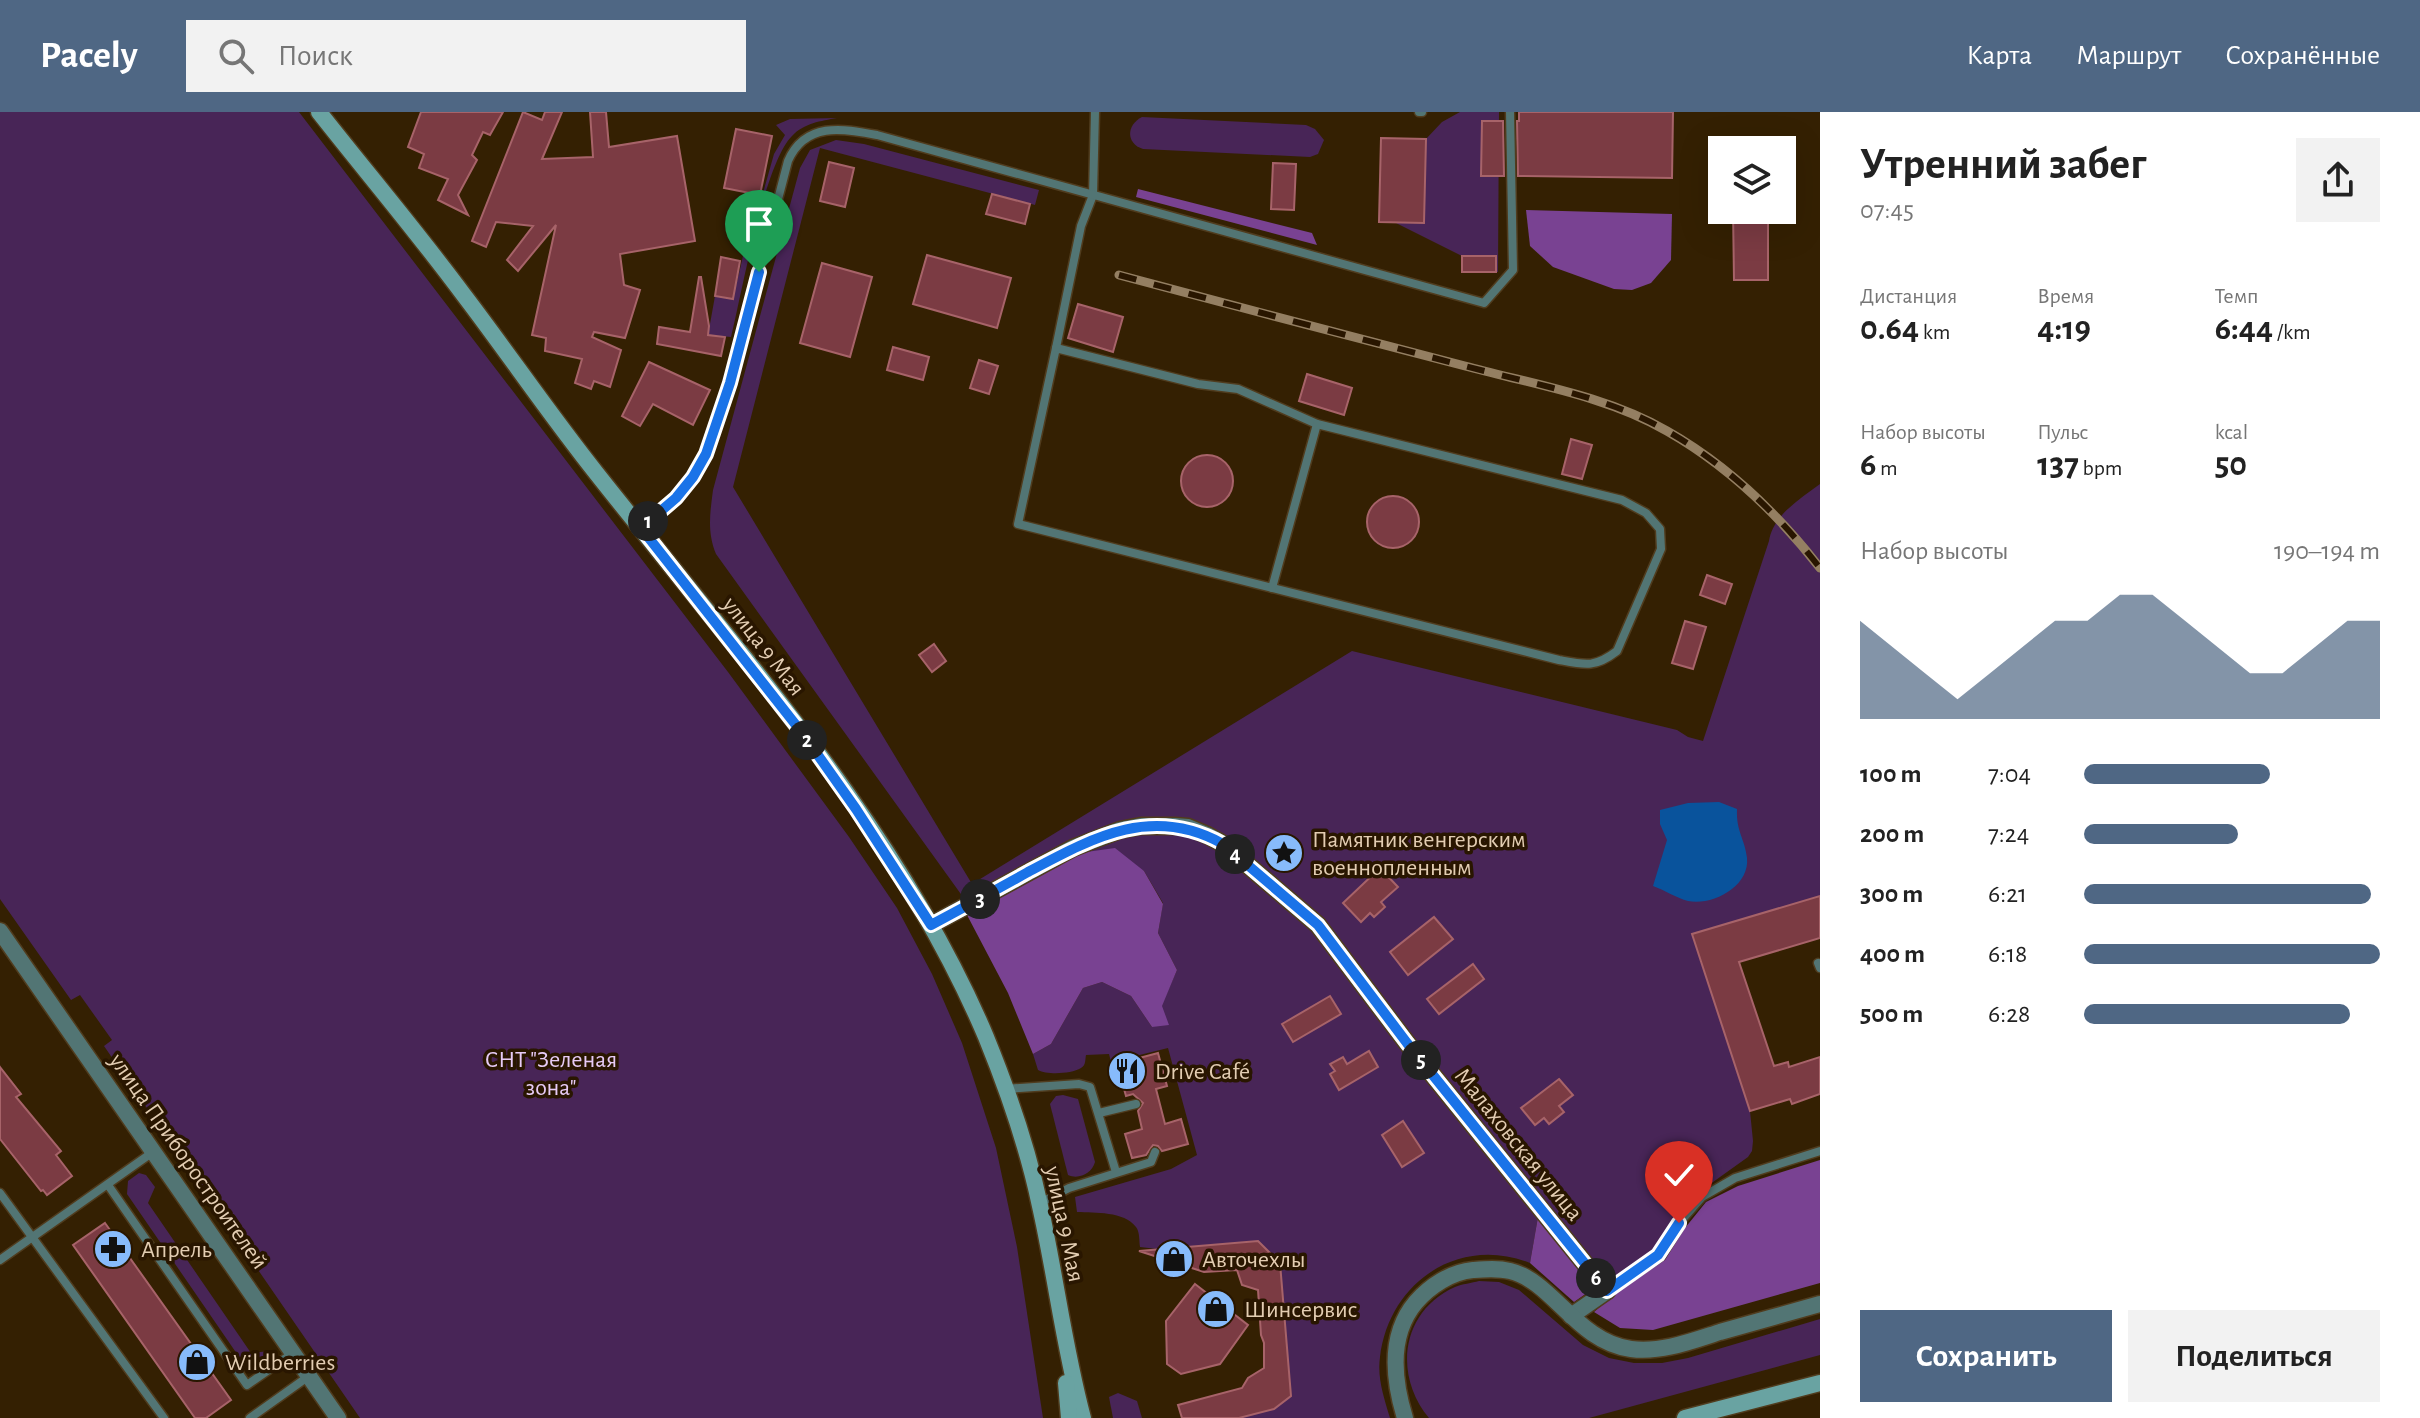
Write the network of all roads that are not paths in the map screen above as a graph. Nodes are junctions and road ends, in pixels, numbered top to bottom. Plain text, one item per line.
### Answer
1 (319, 112) edge
2 (1095, 112) edge
3 (1510, 112) edge
4 (1093, 195) junction
5 (1056, 348) junction
6 (1317, 424) junction
7 (641, 528) junction
8 (1272, 588) junction
9 (931, 925) junction
10 (0, 931) edge
11 (1005, 1089) junction
12 (1136, 1104) dead end
13 (1099, 1113) junction
14 (1820, 1151) edge
15 (154, 1152) junction
16 (1155, 1152) dead end
17 (1116, 1172) junction
18 (108, 1185) junction
19 (0, 1193) edge
20 (1040, 1204) junction
21 (34, 1239) junction
22 (0, 1260) edge
23 (1607, 1291) junction
24 (1820, 1304) edge
25 (1571, 1316) junction
26 (1061, 1322) junction
27 (293, 1353) junction
28 (309, 1376) junction
29 (1820, 1383) edge
30 (1405, 1413) edge
31 (164, 1418) edge
32 (250, 1418) edge
33 (338, 1418) edge
34 (1069, 1418) edge
35 (1083, 1418) edge
36 (1685, 1418) edge

1 - 7 main road, улица 9 Мая
2 - 4 lane
3 - 4 lane
4 - 5 lane
4 - 7 lane
5 - 6 lane
5 - 8 lane
6 - 8 lane
6 - 8 lane
7 - 9 main road, улица 9 Мая
9 - 11 main road, улица 9 Мая
9 - 23 street, Малаховская улица
10 - 15 street, улица Приборостроителей
11 - 13 lane
11 - 20 main road, улица 9 Мая
12 - 13 lane
13 - 17 lane
14 - 23 lane
15 - 18 lane
15 - 27 street, улица Приборостроителей
16 - 17 lane
17 - 20 lane
18 - 21 lane
18 - 27 lane
19 - 21 lane
20 - 26 main road, улица 9 Мая
21 - 22 lane
21 - 31 lane
23 - 25 street
24 - 25 street
25 - 30 street
26 - 34 main road, улица 9 Мая
26 - 35 main road, улица 9 Мая
27 - 28 street, улица Приборостроителей
28 - 32 lane
28 - 33 street, улица Приборостроителей
29 - 36 main road

